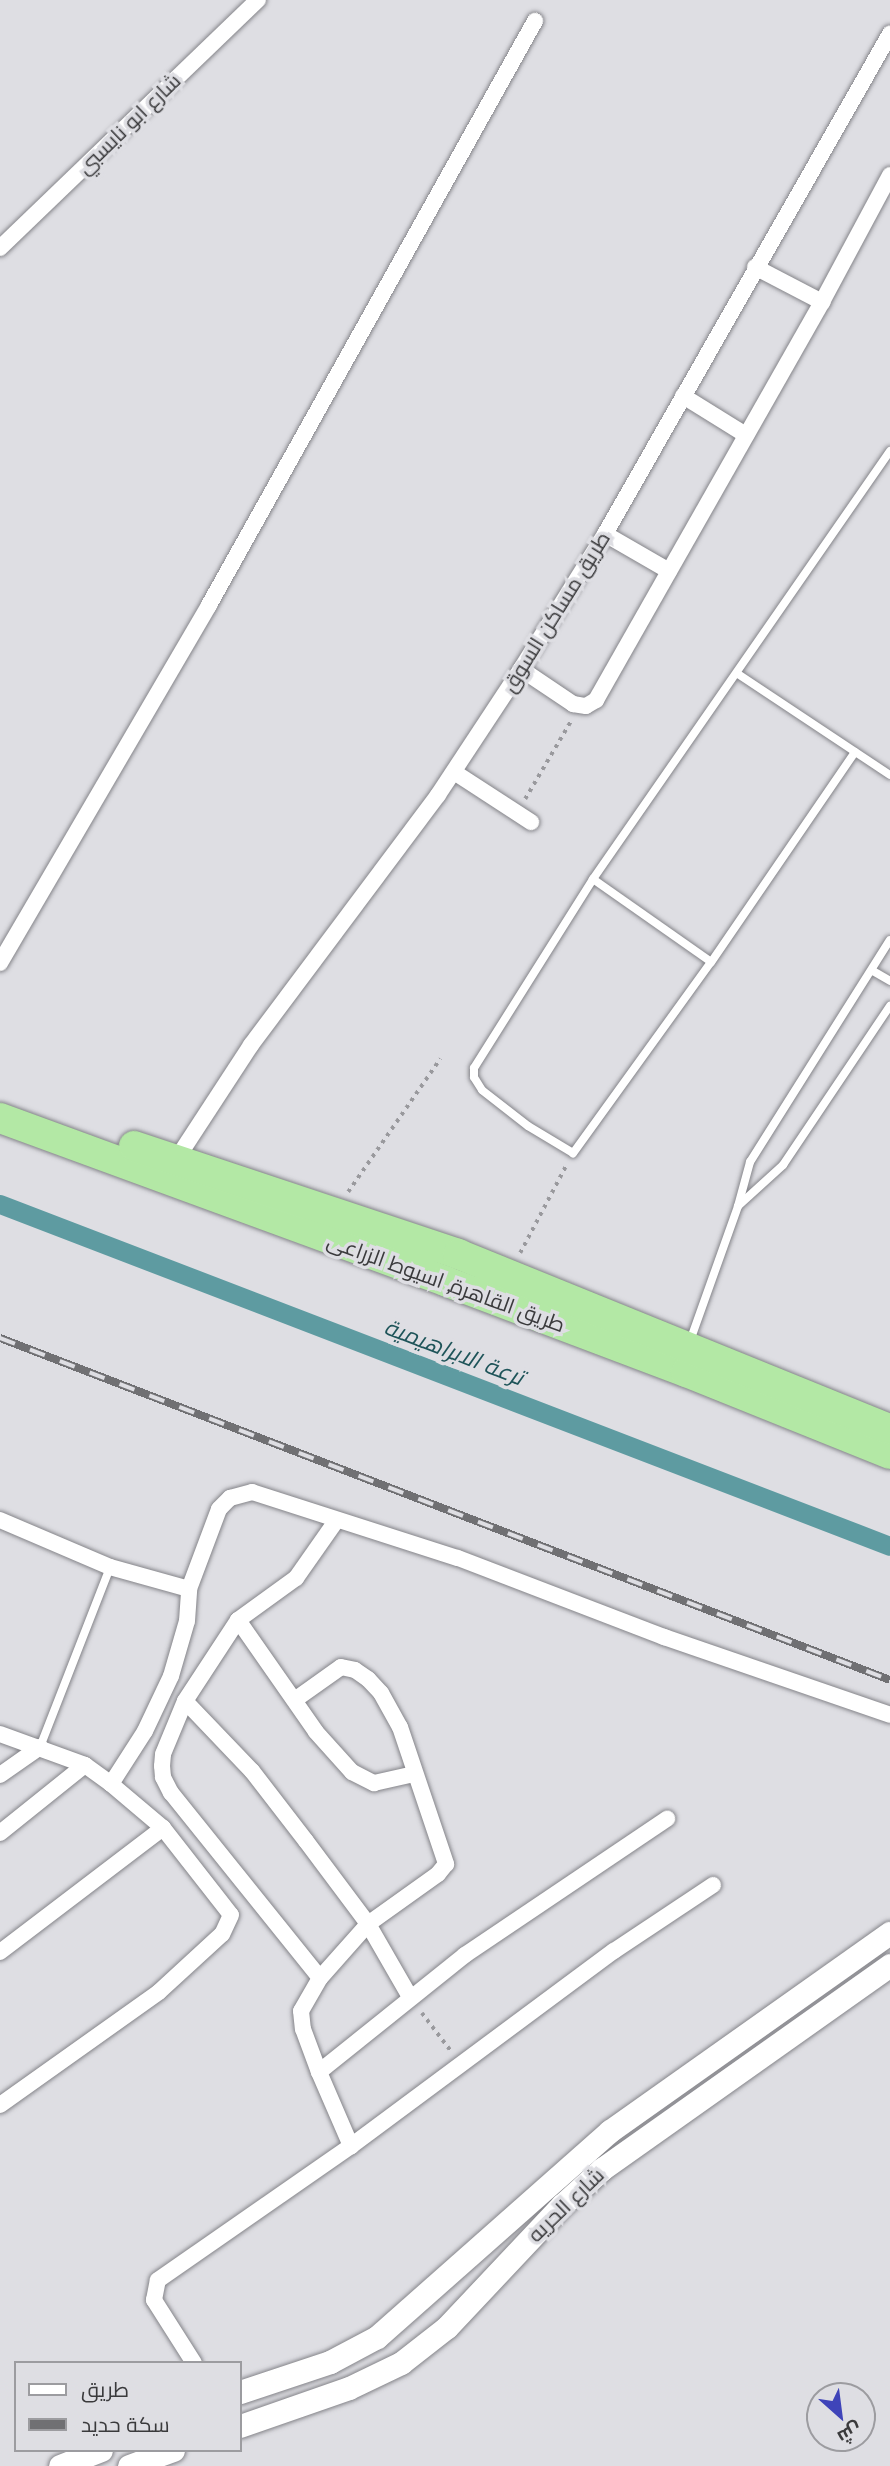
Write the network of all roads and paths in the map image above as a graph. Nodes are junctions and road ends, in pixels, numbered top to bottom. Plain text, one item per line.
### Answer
1 (258, 0) edge
2 (535, 21) dead end
3 (889, 37) edge
4 (890, 175) edge
5 (0, 248) edge
6 (755, 267) junction
7 (822, 302) junction
8 (683, 396) junction
9 (746, 435) junction
10 (890, 451) edge
11 (605, 534) junction
12 (669, 571) junction
13 (521, 669) junction
14 (738, 674) junction
15 (579, 706) junction
16 (855, 752) junction
17 (454, 772) junction
18 (890, 775) edge
19 (517, 813) junction
20 (531, 822) dead end
21 (593, 879) junction
22 (890, 940) edge
23 (712, 962) junction
24 (0, 963) edge
25 (873, 971) junction
26 (890, 981) edge
27 (890, 1006) edge
28 (440, 1059) dead end
29 (0, 1100) edge
30 (0, 1118) edge
31 (573, 1153) junction
32 (176, 1160) junction
33 (738, 1206) junction
34 (335, 1211) junction
35 (508, 1275) junction
36 (688, 1347) junction
37 (890, 1429) edge
38 (890, 1454) edge
39 (0, 1520) edge
40 (335, 1521) junction
41 (110, 1567) junction
42 (189, 1589) junction
43 (238, 1620) junction
44 (296, 1699) junction
45 (186, 1701) junction
46 (890, 1715) edge
47 (0, 1734) edge
48 (40, 1747) junction
49 (85, 1765) junction
50 (414, 1774) junction
51 (0, 1776) edge
52 (111, 1784) junction
53 (667, 1819) dead end
54 (163, 1828) junction
55 (0, 1833) edge
56 (713, 1885) dead end
57 (368, 1924) junction
58 (890, 1933) edge
59 (0, 1952) edge
60 (890, 1965) edge
61 (320, 1978) junction
62 (410, 1997) junction
63 (461, 2064) junction
64 (319, 2072) junction
65 (0, 2105) edge
66 (351, 2146) junction
67 (474, 2252) junction
68 (498, 2273) junction
69 (193, 2361) edge
70 (242, 2391) edge
71 (242, 2425) edge
72 (96, 2452) edge
73 (168, 2452) edge
74 (60, 2466) edge
75 (129, 2466) edge

1 - 5 street, شارع ابو نايسبي
2 - 24 street
3 - 6 street, طريق مساكن السوق
4 - 7 street
6 - 7 street
6 - 8 street, طريق مساكن السوق
7 - 9 street
8 - 9 street
8 - 11 street, طريق مساكن السوق
9 - 12 street
10 - 14 lane
11 - 12 street
11 - 13 street, طريق مساكن السوق
12 - 15 street
13 - 15 street
13 - 17 street, طريق مساكن السوق
14 - 16 lane
14 - 21 lane
15 - 19 path
16 - 18 lane
16 - 23 lane
17 - 19 street
17 - 32 street, طريق مساكن السوق
19 - 20 street
21 - 23 lane
21 - 31 lane
22 - 25 lane
23 - 31 lane
25 - 26 lane
25 - 33 lane
27 - 33 lane
28 - 34 path
29 - 32 highway, طريق القاهرة, اسيوط الزراعى
30 - 38 highway, طريق القاهرة, اسيوط الزراعى
31 - 35 path
32 - 34 highway, طريق القاهرة, اسيوط الزراعى
33 - 36 lane
34 - 35 highway, طريق القاهرة, اسيوط الزراعى
35 - 36 highway, طريق القاهرة, اسيوط الزراعى
36 - 37 highway, طريق القاهرة, اسيوط الزراعى
39 - 41 street
40 - 42 street
40 - 43 street
40 - 46 street
41 - 42 street
41 - 48 lane
42 - 52 street
43 - 44 street
43 - 45 street
44 - 50 street
44 - 50 street
45 - 57 street
45 - 61 street
47 - 48 street
48 - 49 street
48 - 51 street
49 - 52 street
49 - 55 street
50 - 57 street
52 - 54 street
53 - 62 street
54 - 59 street
54 - 65 street
56 - 63 street
57 - 61 street
57 - 62 street
58 - 67 main road, شارع الحريه
60 - 68 main road, شارع الحريه
61 - 64 street
62 - 63 path
62 - 64 street
63 - 66 street
64 - 66 street
66 - 69 street
67 - 68 main road
67 - 70 main road, شارع الحريه
68 - 71 main road, شارع الحريه
72 - 74 main road
73 - 75 main road

